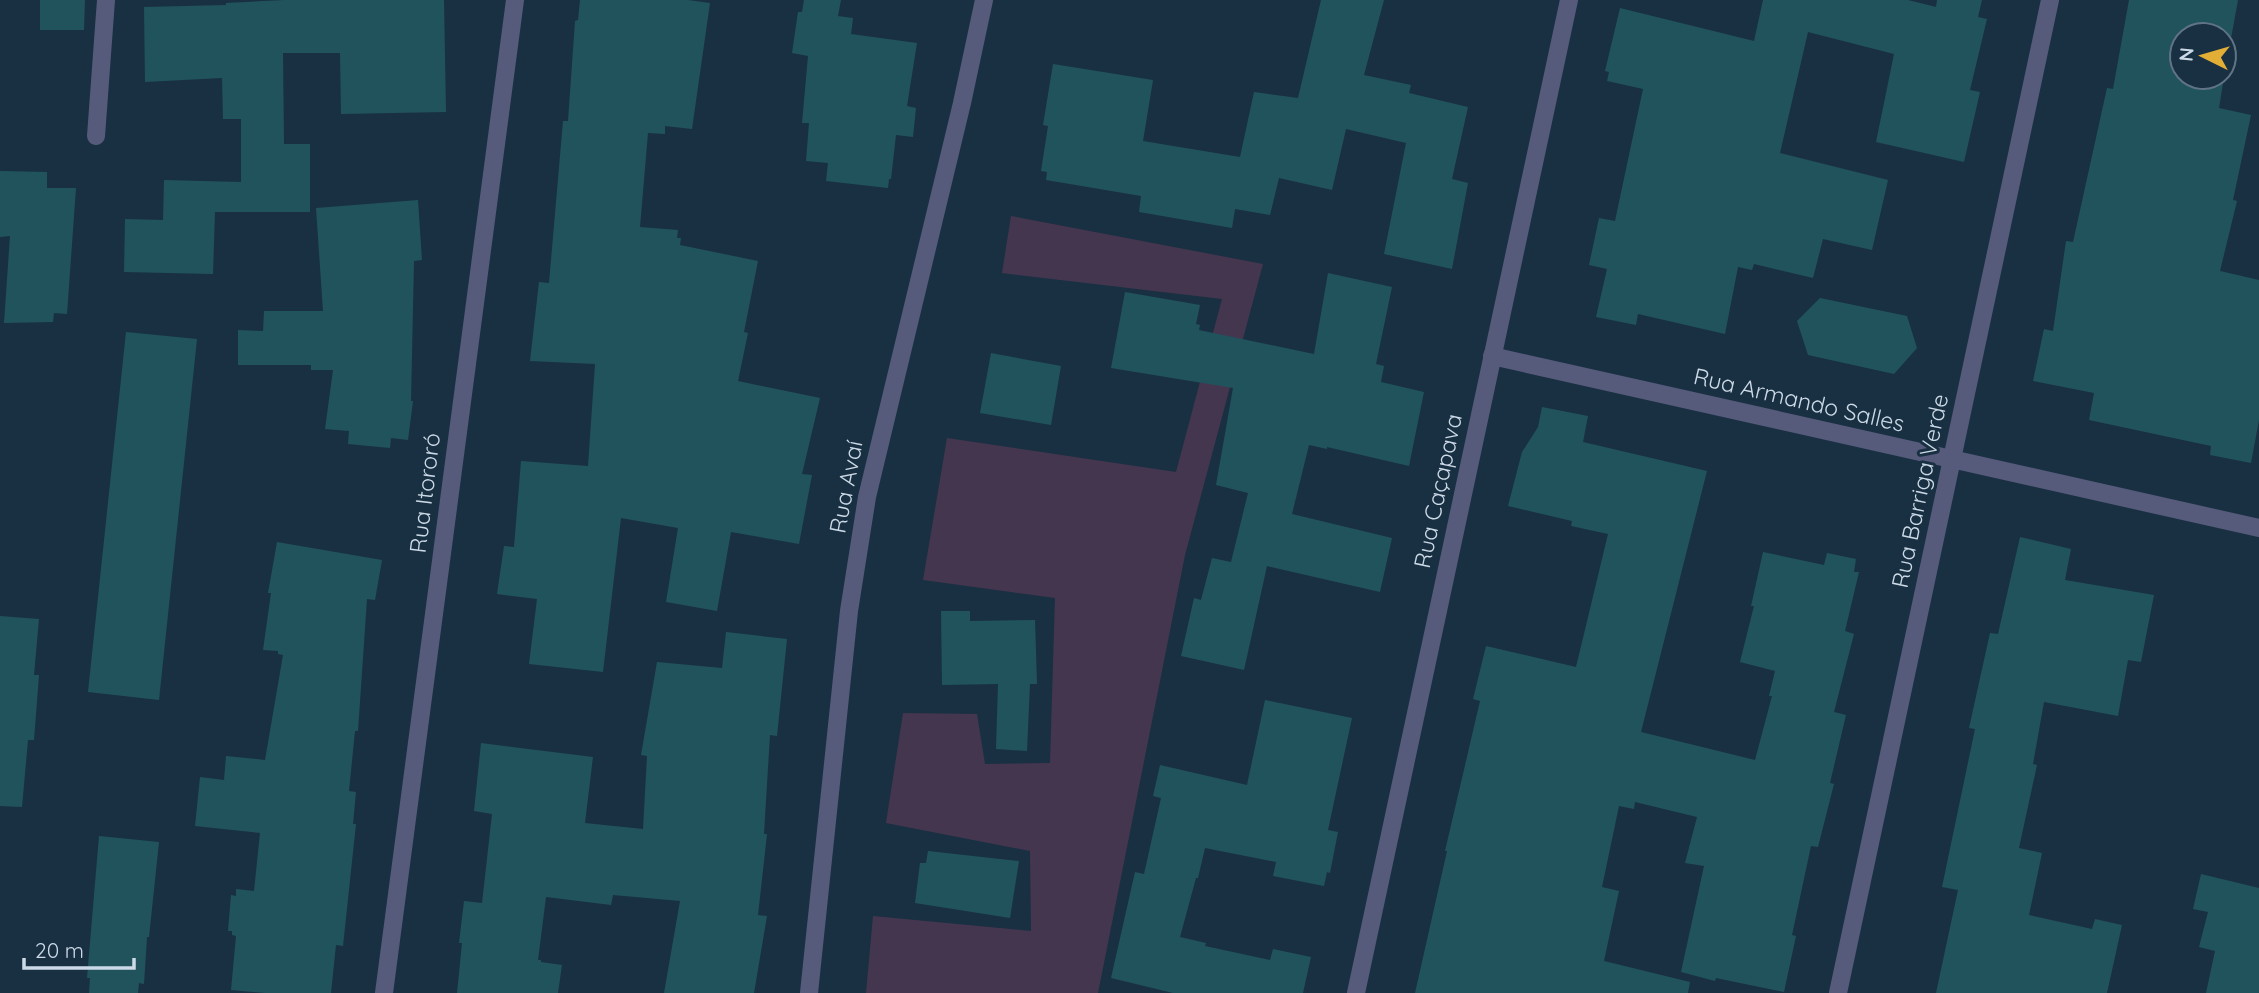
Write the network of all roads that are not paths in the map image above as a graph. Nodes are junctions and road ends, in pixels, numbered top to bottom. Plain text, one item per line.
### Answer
1 (106, 0) edge
2 (514, 0) edge
3 (984, 0) edge
4 (1569, 0) edge
5 (2050, 0) edge
6 (96, 136) dead end
7 (1492, 356) junction
8 (1952, 460) junction
9 (2259, 528) edge
10 (384, 993) edge
11 (809, 993) edge
12 (1356, 993) edge
13 (1838, 993) edge

1 - 6 street
2 - 10 street, Rua Itororó
3 - 11 street, Rua Avaí
4 - 7 street, Rua Caçapava
5 - 8 street, Rua Barriga Verde
7 - 8 street, Rua Armando Salles
7 - 12 street, Rua Caçapava
8 - 9 street, Rua Armando Salles
8 - 13 street, Rua Barriga Verde

